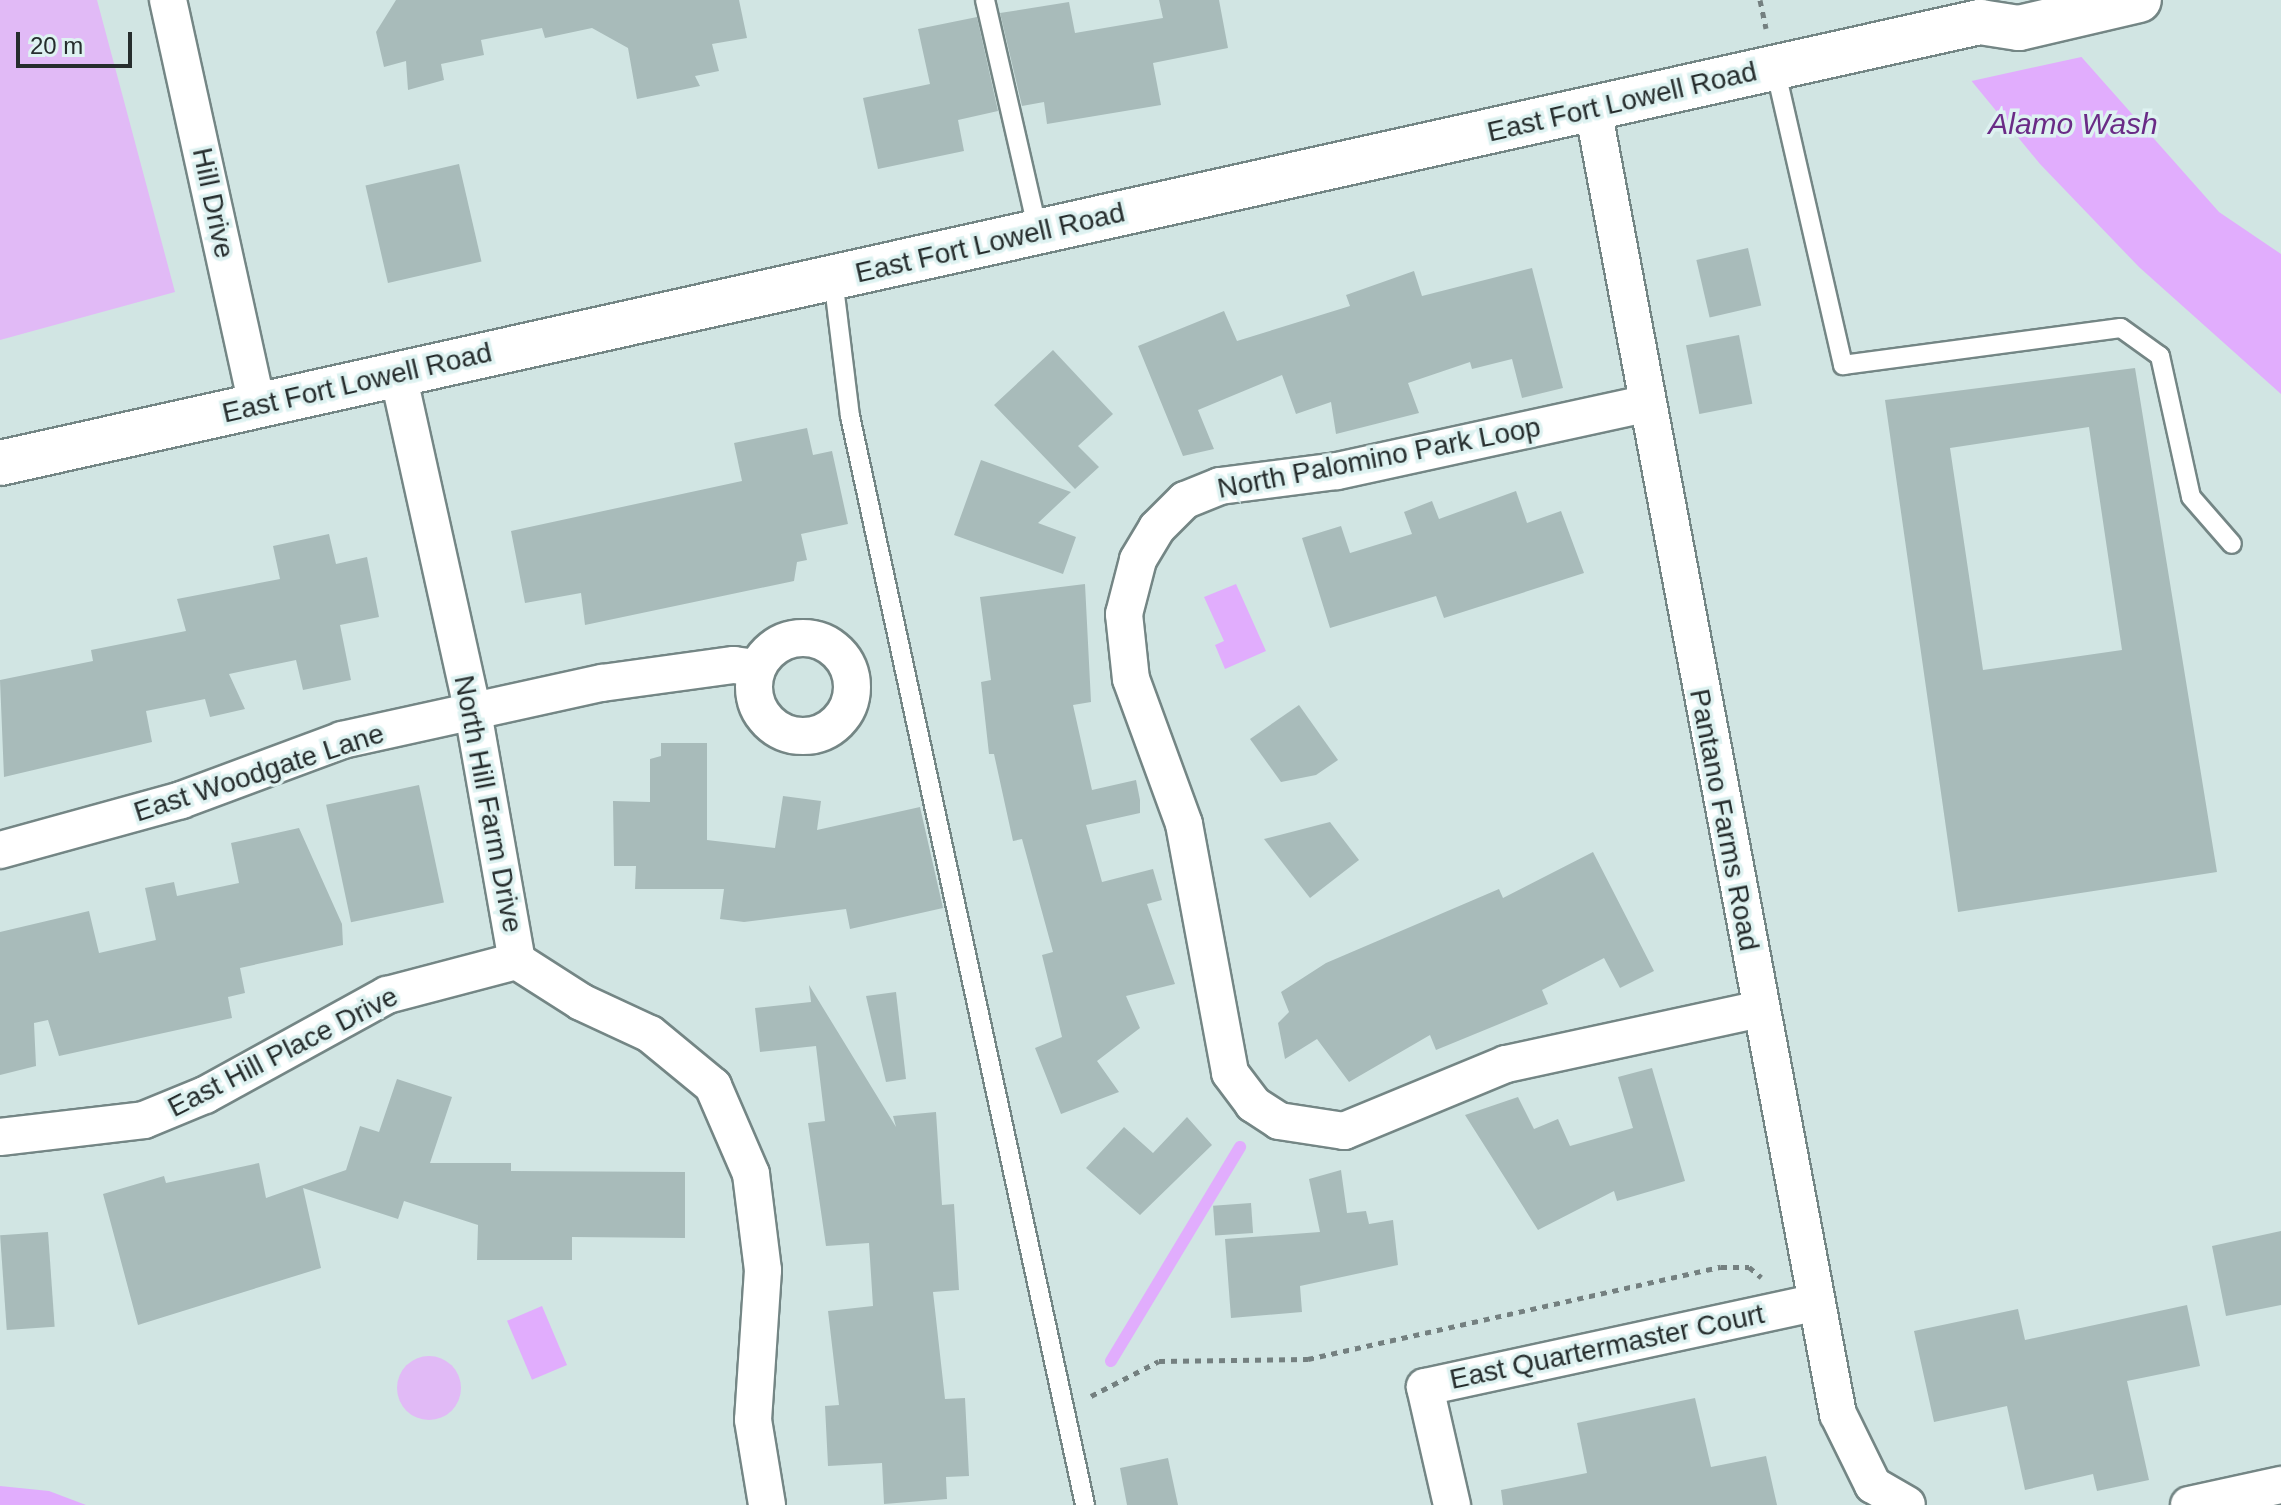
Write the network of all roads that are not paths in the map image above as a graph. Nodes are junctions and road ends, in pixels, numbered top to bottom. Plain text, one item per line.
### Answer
1 (168, 0) edge
2 (985, 0) edge
3 (2023, 0) edge
4 (2139, 0) edge
5 (1980, 22) junction
6 (1775, 68) junction
7 (1593, 109) junction
8 (1039, 232) junction
9 (833, 277) junction
10 (398, 374) junction
11 (1645, 404) junction
12 (257, 406) junction
13 (0, 463) edge
14 (2232, 544) dead end
15 (756, 668) dead end
16 (473, 712) junction
17 (0, 850) edge
18 (517, 961) junction
19 (1760, 1009) junction
20 (0, 1137) edge
21 (1815, 1303) junction
22 (2281, 1485) edge
23 (767, 1505) edge
24 (1085, 1505) edge
25 (1452, 1505) edge
26 (1907, 1505) edge
27 (2189, 1505) edge

1 - 12 street, Hill Drive
2 - 8 lane
3 - 5 street, East Fort Lowell Road
4 - 5 street, East Fort Lowell Road
5 - 6 street, East Fort Lowell Road
6 - 7 street, East Fort Lowell Road
6 - 14 lane
7 - 8 street, East Fort Lowell Road
7 - 11 street, Pantano Farms Road
8 - 9 street, East Fort Lowell Road
9 - 10 street, East Fort Lowell Road
9 - 24 lane
10 - 12 street, East Fort Lowell Road
10 - 16 street, North Hill Farm Drive
11 - 19 street, Pantano Farms Road
11 - 19 street, North Palomino Park Loop
12 - 13 street, East Fort Lowell Road
15 - 16 street, East Woodgate Lane
16 - 17 street, East Woodgate Lane
16 - 18 street, North Hill Farm Drive
18 - 20 street, East Hill Place Drive
18 - 23 street, North Hill Farm Drive
19 - 21 street, Pantano Farms Road
21 - 25 street, East Quartermaster Court
21 - 26 street, Pantano Farms Road
22 - 27 street

